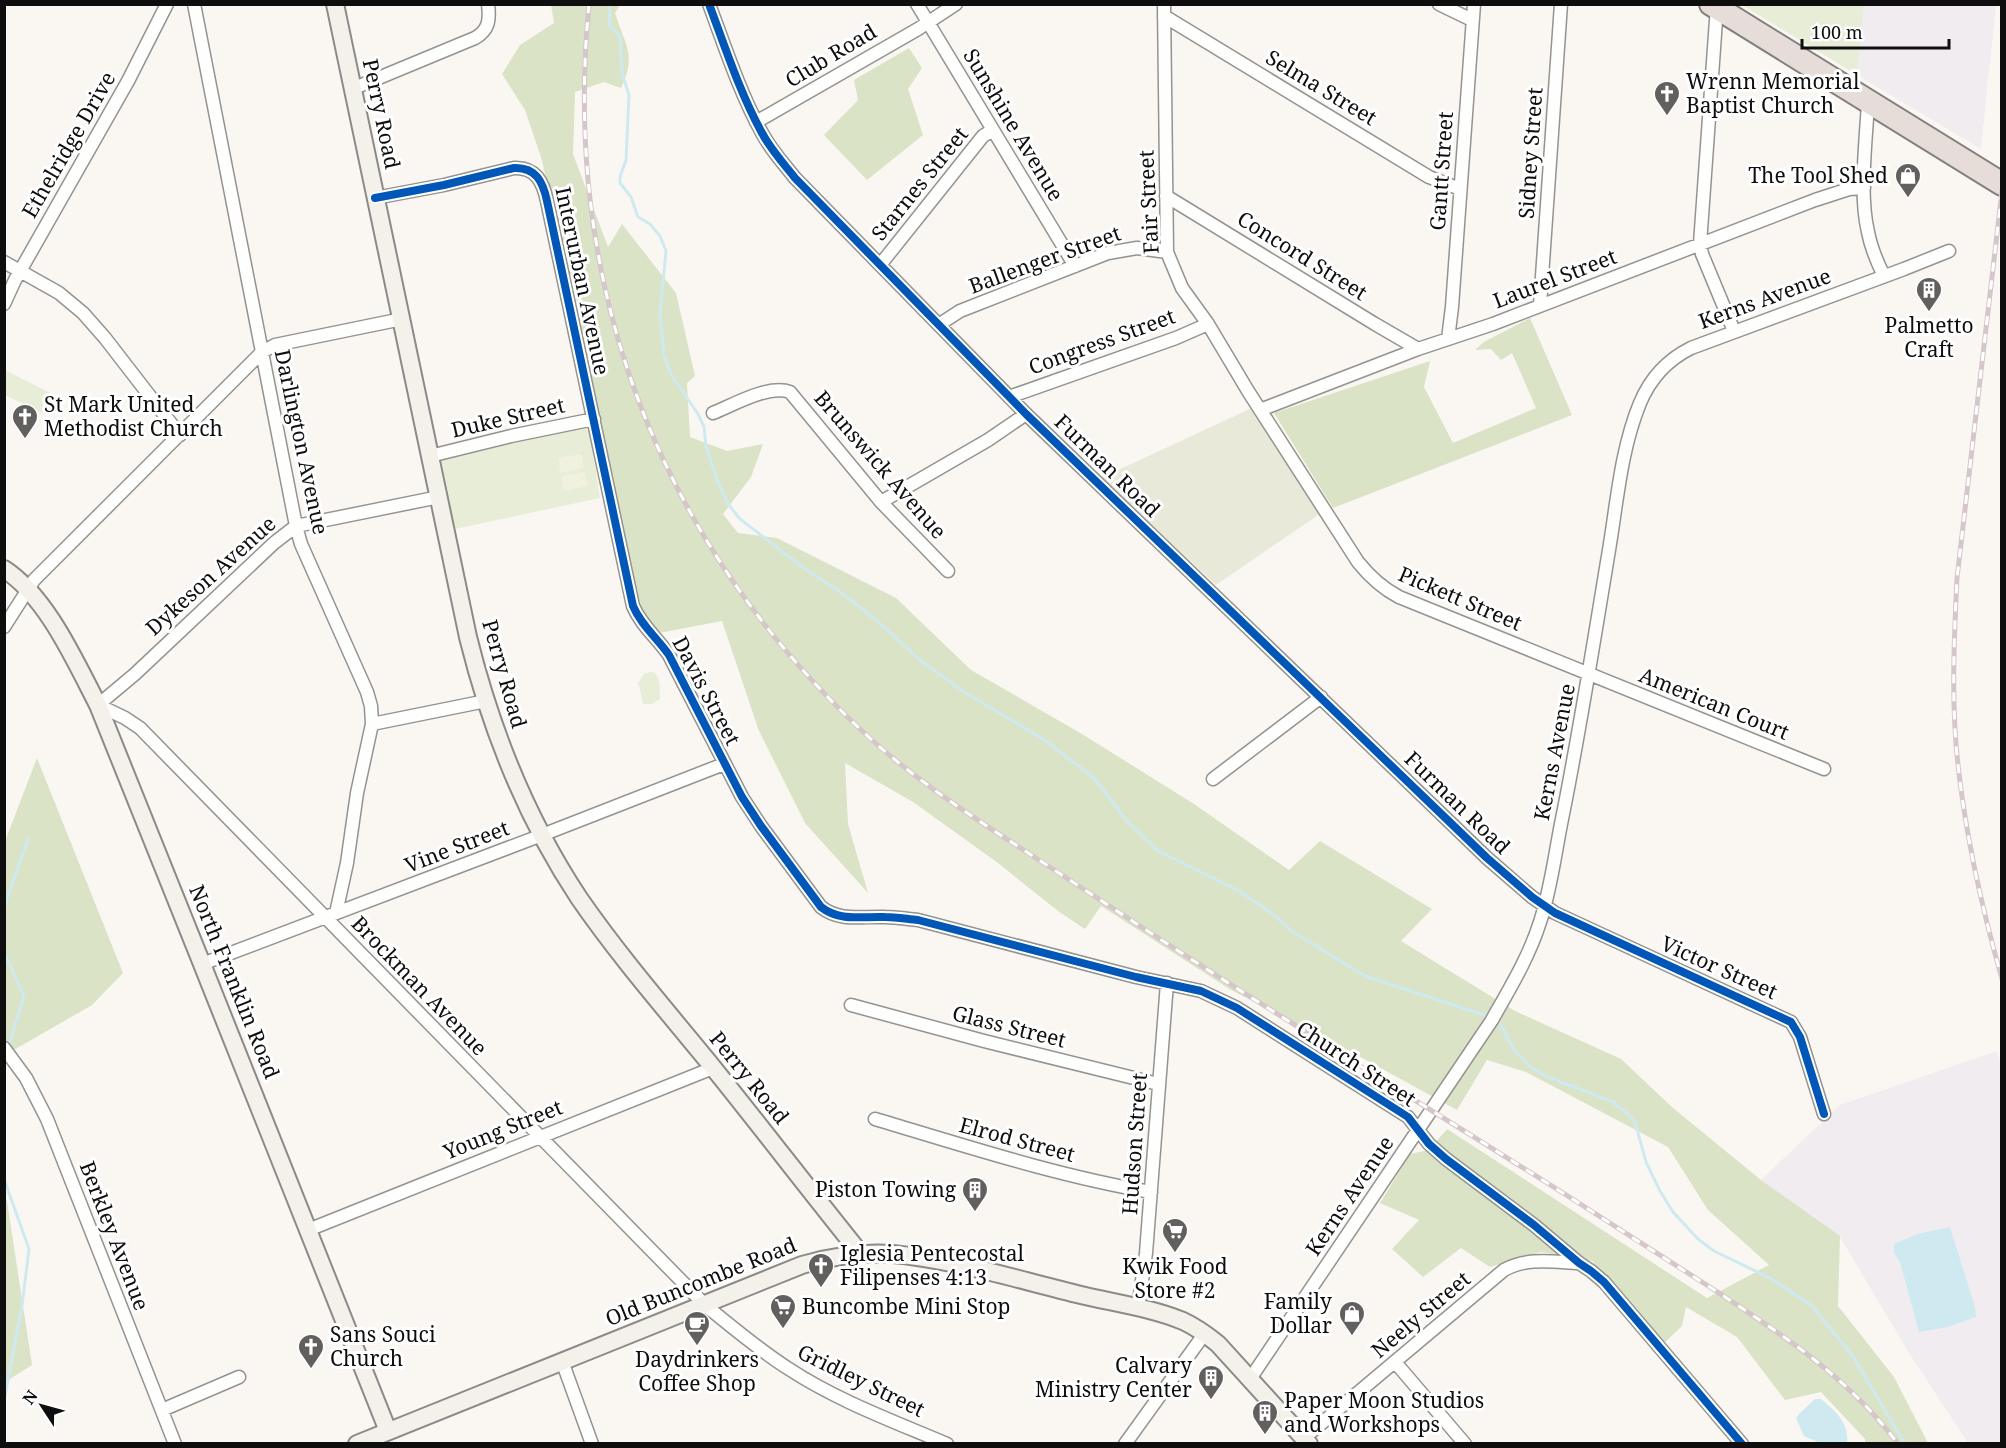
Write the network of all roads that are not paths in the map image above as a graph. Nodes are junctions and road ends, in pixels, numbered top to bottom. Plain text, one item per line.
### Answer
1 (167, 4) edge
2 (194, 4) edge
3 (335, 4) edge
4 (488, 4) edge
5 (709, 4) edge
6 (917, 4) edge
7 (956, 4) edge
8 (1439, 4) edge
9 (1474, 4) edge
10 (1561, 4) edge
11 (1715, 6) edge
12 (1164, 10) edge
13 (1472, 20) junction
14 (928, 22) junction
15 (352, 89) junction
16 (1868, 102) junction
17 (756, 122) junction
18 (993, 130) junction
19 (2001, 184) edge
20 (1864, 188) junction
21 (1460, 189) junction
22 (1166, 196) junction
23 (375, 198) junction
24 (1700, 244) junction
25 (1949, 250) dead end
26 (1167, 252) junction
27 (4, 262) edge
28 (880, 265) junction
29 (1075, 266) junction
30 (20, 270) junction
31 (1884, 276) junction
32 (4, 304) edge
33 (1540, 305) junction
34 (402, 319) junction
35 (940, 324) junction
36 (1208, 324) junction
37 (1734, 331) junction
38 (1448, 339) junction
39 (1418, 349) junction
40 (262, 352) junction
41 (1009, 397) junction
42 (1260, 410) junction
43 (713, 413) dead end
44 (1026, 414) junction
45 (594, 419) junction
46 (180, 435) junction
47 (430, 456) junction
48 (439, 497) junction
49 (881, 502) junction
50 (296, 526) junction
51 (4, 569) edge
52 (948, 571) dead end
53 (28, 589) junction
54 (4, 627) edge
55 (1589, 675) junction
56 (1321, 697) junction
57 (486, 701) junction
58 (98, 705) junction
59 (372, 724) junction
60 (723, 764) junction
61 (1824, 769) dead end
62 (1213, 779) dead end
63 (542, 835) junction
64 (1544, 905) junction
65 (330, 915) junction
66 (838, 917) joint
67 (202, 964) junction
68 (1167, 983) junction
69 (851, 1005) dead end
70 (4, 1048) edge
71 (713, 1068) junction
72 (1158, 1084) junction
73 (1824, 1114) dead end
74 (875, 1119) dead end
75 (1418, 1129) junction
76 (540, 1137) junction
77 (1151, 1192) junction
78 (308, 1230) junction
79 (860, 1253) junction
80 (1579, 1263) junction
81 (705, 1305) junction
82 (1138, 1308) junction
83 (1205, 1333) junction
84 (562, 1361) junction
85 (1395, 1362) junction
86 (239, 1377) dead end
87 (1250, 1379) junction
88 (162, 1410) junction
89 (390, 1437) edge
90 (1306, 1441) edge
91 (175, 1443) edge
92 (357, 1443) edge
93 (591, 1443) edge
94 (947, 1443) edge
95 (1125, 1443) edge
96 (1465, 1443) edge
97 (1742, 1443) edge

1 - 30 street, Ethelridge Drive
2 - 40 street, Darlington Avenue
3 - 15 street, Perry Road
4 - 15 street
5 - 17 street, Furman Road
6 - 14 street, Sunshine Avenue
7 - 14 street, Club Road
8 - 13 street
9 - 13 street, Gantt Street
10 - 33 street, Sidney Street
11 - 16 highway
11 - 24 street
12 - 21 street, Selma Street
12 - 22 street, Fair Street
13 - 21 street, Gantt Street
14 - 17 street, Club Road
14 - 18 street, Sunshine Avenue
15 - 23 street, Perry Road
16 - 19 highway
16 - 20 street
17 - 28 street, Furman Road
18 - 28 street, Starnes Street
18 - 29 street, Sunshine Avenue
20 - 24 street, Laurel Street
20 - 31 street
21 - 38 street, Gantt Street
22 - 26 street, Fair Street
22 - 39 street, Concord Street
23 - 34 street, Perry Road
23 - 45 street, Interurban Avenue
24 - 33 street, Laurel Street
24 - 37 street
25 - 31 street, Kerns Avenue
26 - 29 street, Ballenger Street
26 - 36 street, Fair Street
27 - 30 street
28 - 35 street, Furman Road
29 - 35 street, Ballenger Street
30 - 32 street, Ethelridge Drive
30 - 46 street
31 - 37 street, Kerns Avenue
33 - 38 street, Laurel Street
34 - 40 street
34 - 47 street, Perry Road
35 - 41 street, Furman Road
36 - 41 street, Congress Street
36 - 42 street, Fair Street
37 - 55 street, Kerns Avenue
38 - 39 street, Laurel Street
39 - 42 street, Laurel Street
40 - 46 street
40 - 50 street, Darlington Avenue
41 - 44 street, Furman Road
42 - 55 street, Pickett Street
43 - 49 street, Brunswick Avenue
44 - 49 street
44 - 56 street, Furman Road
45 - 47 street, Duke Street
45 - 60 street, Davis Street
46 - 53 street
47 - 48 street, Perry Road
48 - 50 street, Dykeson Avenue
48 - 57 street, Perry Road
49 - 52 street, Brunswick Avenue
50 - 58 street, Dykeson Avenue
50 - 59 street, Darlington Avenue
51 - 53 street, North Franklin Road
53 - 54 street
53 - 58 street, North Franklin Road
55 - 61 street, American Court
55 - 64 street, Kerns Avenue
56 - 62 street
56 - 64 street, Furman Road
57 - 59 street
57 - 63 street, Perry Road
58 - 65 street, Brockman Avenue
58 - 67 street, North Franklin Road
59 - 65 street, Darlington Avenue
60 - 63 street, Vine Street
60 - 66 street, Davis Street
63 - 65 street, Vine Street
63 - 71 street, Perry Road
64 - 73 street, Victor Street
64 - 75 street, Kerns Avenue
65 - 67 street, Vine Street
65 - 76 street, Brockman Avenue
66 - 68 street, Church Street
67 - 78 street, North Franklin Road
68 - 72 street, Hudson Street
68 - 75 street, Church Street
69 - 72 street, Glass Street
70 - 88 street, Berkley Avenue
71 - 76 street, Young Street
71 - 79 street, Perry Road
72 - 77 street, Hudson Street
74 - 77 street, Elrod Street
75 - 80 street, Church Street
75 - 87 street, Kerns Avenue
76 - 78 street, Young Street
76 - 81 street, Brockman Avenue
77 - 82 street, Hudson Street
78 - 89 street, North Franklin Road
79 - 81 street, Old Buncombe Road
79 - 82 street, Old Buncombe Road
80 - 85 street, Neely Street
80 - 97 street, Church Street
81 - 84 street, Old Buncombe Road
81 - 94 street, Gridley Street
82 - 83 street, Old Buncombe Road
83 - 87 street, Old Buncombe Road
83 - 95 street
84 - 89 street, Old Buncombe Road
84 - 93 street
85 - 90 street, Neely Street
85 - 96 street
86 - 88 street
87 - 90 street, Old Buncombe Road
88 - 91 street, Berkley Avenue
89 - 92 street, Old Buncombe Road

